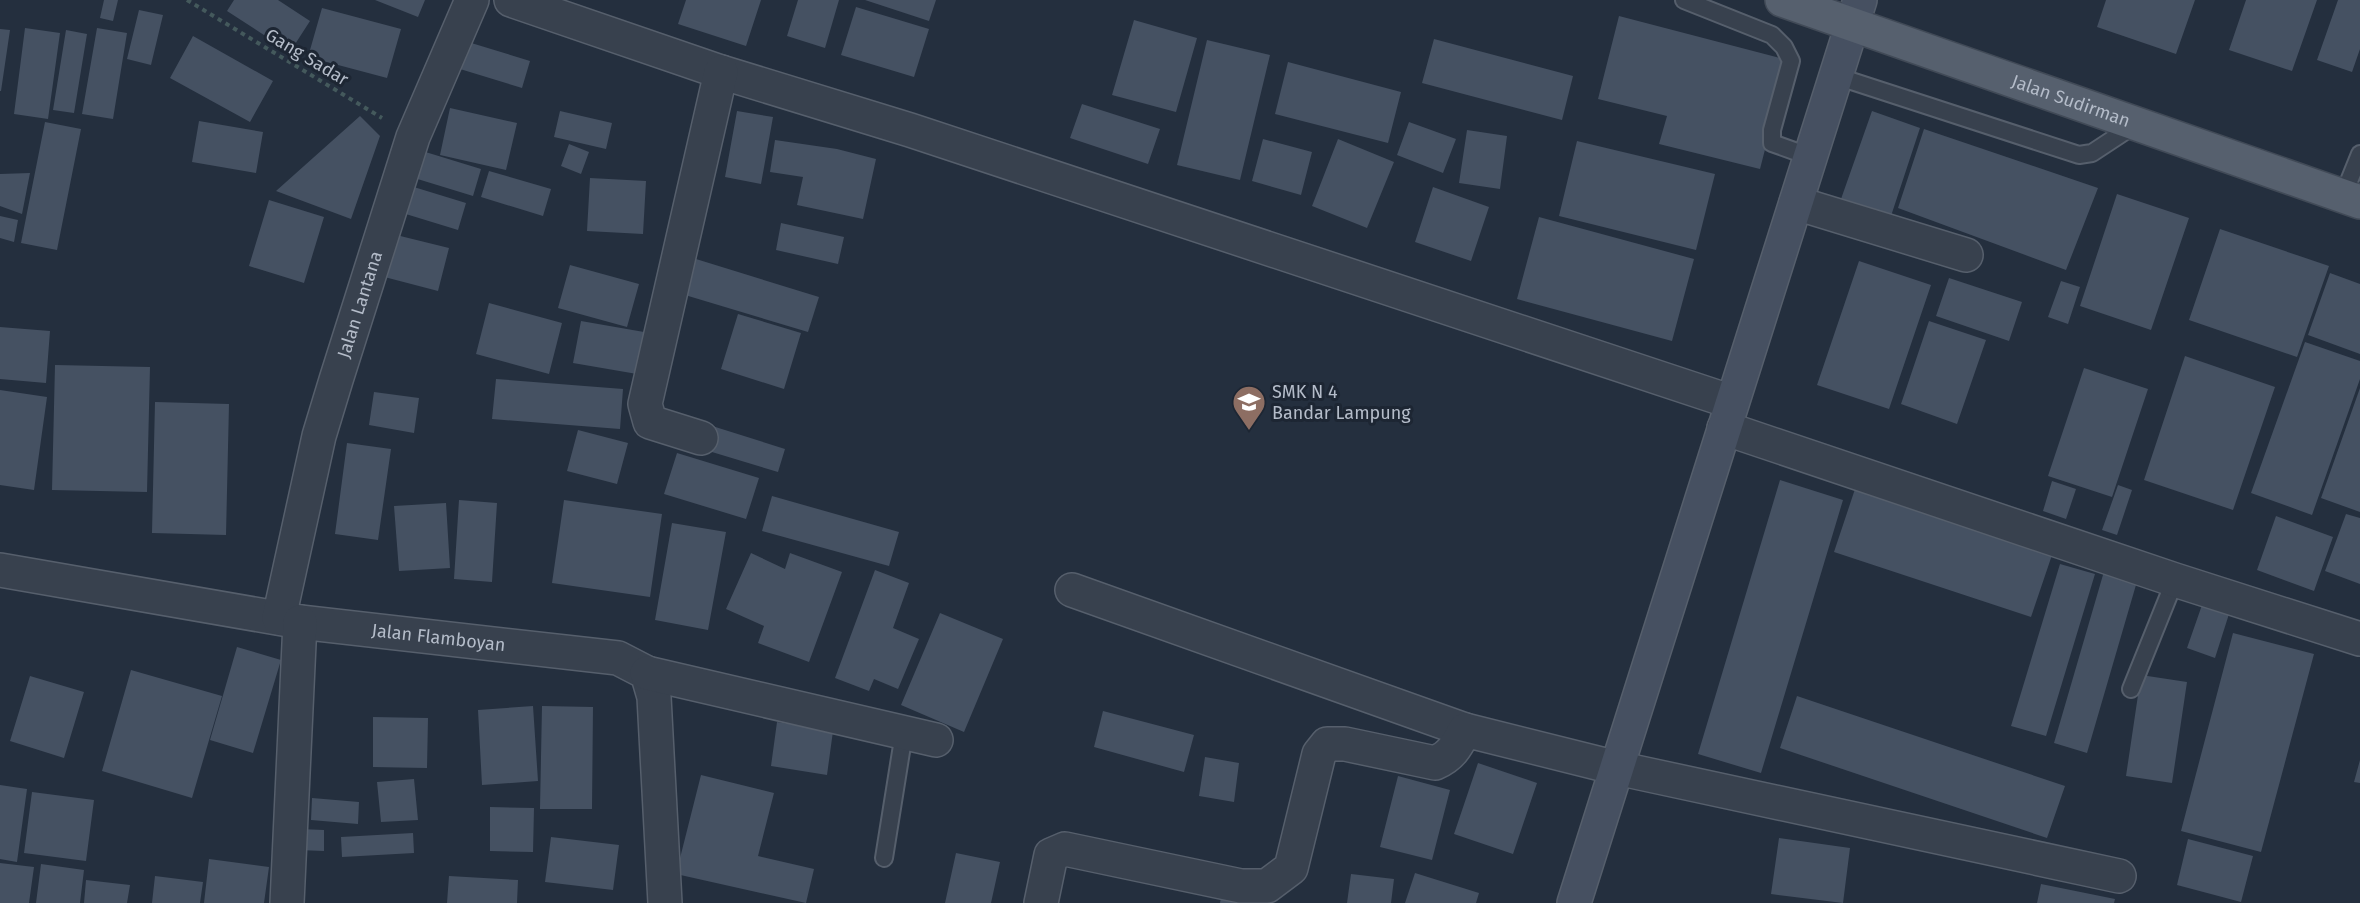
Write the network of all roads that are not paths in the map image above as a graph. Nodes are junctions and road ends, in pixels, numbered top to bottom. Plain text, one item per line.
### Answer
1 (472, 0) edge
2 (511, 0) edge
3 (1684, 0) edge
4 (1782, 0) edge
5 (1856, 13) edge
6 (721, 72) junction
7 (1836, 76) junction
8 (2136, 124) junction
9 (2360, 154) edge
10 (1811, 157) junction
11 (2352, 199) edge
12 (1796, 203) junction
13 (1966, 255) dead end
14 (1728, 415) junction
15 (701, 438) dead end
16 (0, 570) edge
17 (2175, 580) junction
18 (1072, 590) dead end
19 (289, 620) junction
20 (2360, 639) edge
21 (647, 673) junction
22 (2131, 689) dead end
23 (1465, 730) junction
24 (904, 733) junction
25 (936, 740) dead end
26 (1617, 768) junction
27 (884, 858) dead end
28 (2119, 876) dead end
29 (287, 903) edge
30 (665, 903) edge
31 (1041, 903) edge
32 (1574, 903) edge

1 - 19 street, Jalan Lantana
2 - 6 street
3 - 10 lane
4 - 5 main road, Jalan Sudirman
5 - 7 street
5 - 8 main road, Jalan Sudirman
6 - 14 street
6 - 15 street
7 - 8 lane
7 - 10 street
8 - 11 main road, Jalan Sudirman
9 - 11 lane
10 - 12 street
12 - 13 street
12 - 14 street
14 - 17 street
14 - 26 street
16 - 19 street, Jalan Flamboyan
17 - 20 street
17 - 22 lane
18 - 23 street
19 - 21 street, Jalan Flamboyan
19 - 29 street, Jalan Lantana
21 - 24 street, Jalan Flamboyan
21 - 30 street
23 - 26 street
23 - 31 street
24 - 25 street, Jalan Flamboyan
24 - 27 lane
26 - 28 street
26 - 32 street

